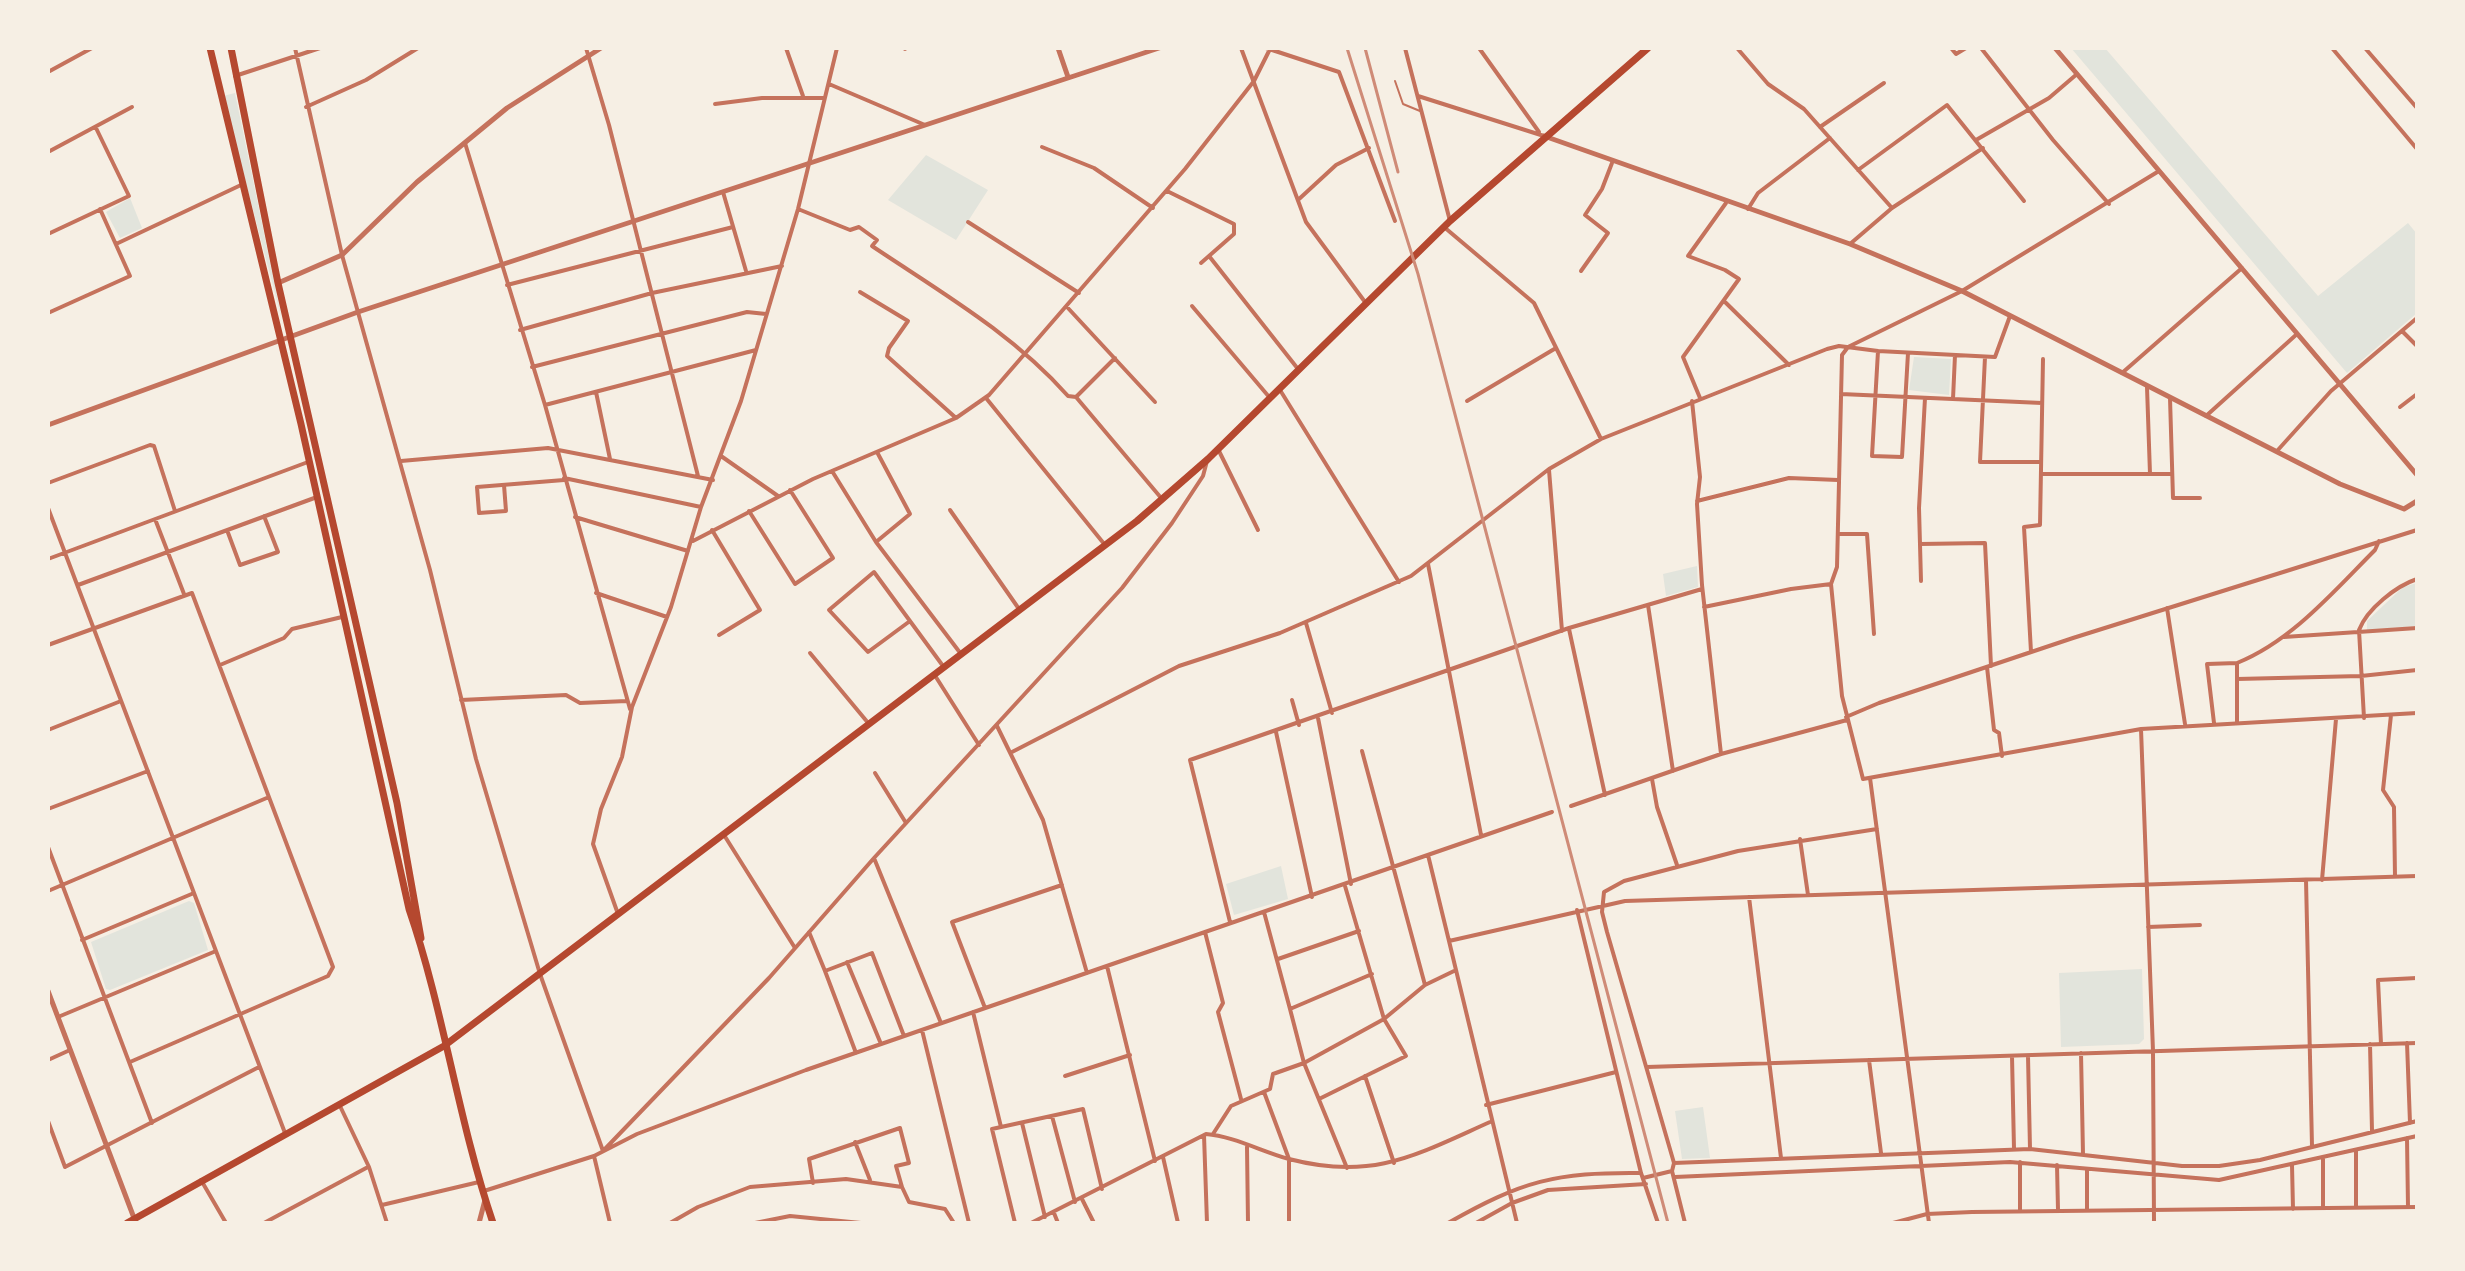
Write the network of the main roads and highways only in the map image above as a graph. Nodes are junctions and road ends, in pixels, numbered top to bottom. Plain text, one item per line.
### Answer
1 (210, 48) edge
2 (231, 48) edge
3 (1648, 48) edge
4 (235, 76) junction
5 (218, 89) junction
6 (422, 948) junction
7 (444, 1046) junction
8 (131, 1221) edge
9 (493, 1223) edge

1 - 5 main road
2 - 4 main road
3 - 7 main road
4 - 5 main road
4 - 6 main road
5 - 6 main road
6 - 7 main road
7 - 8 main road
7 - 9 main road

